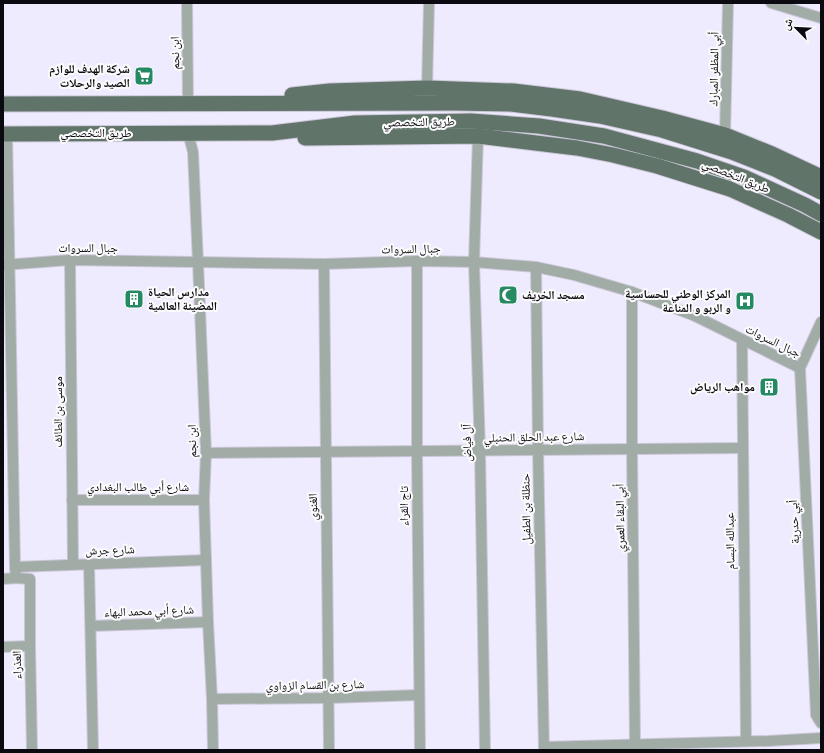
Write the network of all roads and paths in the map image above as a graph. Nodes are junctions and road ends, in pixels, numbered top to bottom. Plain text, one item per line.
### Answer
1 (187, 3) edge
2 (429, 3) edge
3 (728, 3) edge
4 (771, 3) edge
5 (821, 18) edge
6 (427, 88) junction
7 (188, 103) junction
8 (3, 104) edge
9 (188, 133) junction
10 (272, 133) junction
11 (5, 134) edge
12 (725, 135) junction
13 (478, 136) junction
14 (821, 176) edge
15 (821, 192) edge
16 (821, 214) edge
17 (821, 232) edge
18 (70, 260) junction
19 (417, 261) junction
20 (198, 262) junction
21 (474, 262) junction
22 (324, 264) junction
23 (6, 265) edge
24 (536, 267) junction
25 (632, 292) junction
26 (821, 322) edge
27 (742, 340) junction
28 (800, 368) junction
29 (742, 448) junction
30 (632, 449) junction
31 (538, 450) junction
32 (417, 451) junction
33 (480, 451) junction
34 (326, 452) junction
35 (206, 453) junction
36 (72, 500) junction
37 (204, 500) junction
38 (206, 560) junction
39 (73, 564) junction
40 (89, 564) junction
41 (15, 567) junction
42 (16, 578) junction
43 (3, 579) edge
44 (208, 622) junction
45 (91, 626) junction
46 (30, 646) junction
47 (3, 647) edge
48 (419, 695) junction
49 (329, 698) junction
50 (212, 699) junction
51 (821, 723) edge
52 (821, 738) edge
53 (746, 741) junction
54 (635, 744) junction
55 (544, 748) edge
56 (32, 750) edge
57 (93, 750) edge
58 (213, 750) edge
59 (329, 750) edge
60 (420, 750) edge
61 (485, 750) edge

1 - 7 street, ابن نجم
2 - 6 street
3 - 12 street, أبي المظفر المبارك
4 - 5 street
6 - 7 main road
6 - 12 main road
7 - 8 main road, طريق التخصصي
7 - 15 main road, طريق التخصصي
9 - 10 main road, طريق التخصصي
9 - 11 main road, طريق التخصصي
9 - 20 street, ابن نجم
10 - 13 main road
10 - 16 main road, طريق التخصصي
11 - 23 street
12 - 14 main road
13 - 17 main road
13 - 21 street, آل فياض
18 - 20 street, جبال السروات
18 - 23 street, جبال السروات
18 - 36 street, موسى بن الطائف
19 - 21 street, جبال السروات
19 - 22 street, جبال السروات
19 - 32 street, تاج القراء
20 - 22 street, جبال السروات
20 - 35 street, ابن نجم
21 - 24 street, جبال السروات
21 - 33 street, آل فياض
22 - 34 street, الغنوي
23 - 41 street
24 - 25 street, جبال السروات
24 - 31 street, حنظلة بن الطفيل
25 - 27 street, جبال السروات
25 - 30 street, أبي البقاء العمري
26 - 28 street, أبي حدرية
27 - 28 street, جبال السروات
27 - 29 street, عبدالله البسام
28 - 51 street, أبي حدرية
29 - 30 street, شارع عبد الحلق الحنبلي
29 - 53 street, عبدالله البسام
30 - 31 street, شارع عبد الحلق الحنبلي
30 - 54 street, أبي البقاء العمري
31 - 33 street, شارع عبد الحلق الحنبلي
31 - 55 street, حنظلة بن الطفيل
32 - 33 street, شارع عبد الحلق الحنبلي
32 - 34 street, شارع عبد الحلق الحنبلي
32 - 48 street, تاج القراء
33 - 61 street, آل فياض
34 - 35 street, شارع عبد الحلق الحنبلي
34 - 49 street, الغنوي
35 - 37 street, ابن نجم
36 - 37 street, شارع أبي طالب البغدادي
36 - 39 street, موسى بن الطائف
37 - 38 street, ابن نجم
38 - 40 street, شارع جرش
38 - 44 street, ابن نجم
39 - 40 street, شارع جرش
39 - 41 street, شارع جرش
40 - 45 street
41 - 42 street
42 - 43 street
42 - 46 street, العذراء
44 - 45 street, شارع أبي محمد البهاء
44 - 50 street, ابن نجم
45 - 57 street
46 - 47 street
46 - 56 street, العذراء
48 - 49 street, شارع بن القسام الزواوي
48 - 60 street, تاج القراء
49 - 50 street, شارع بن القسام الزواوي
49 - 59 street, الغنوي
50 - 58 street, ابن نجم
52 - 53 street
53 - 54 street
54 - 55 street

